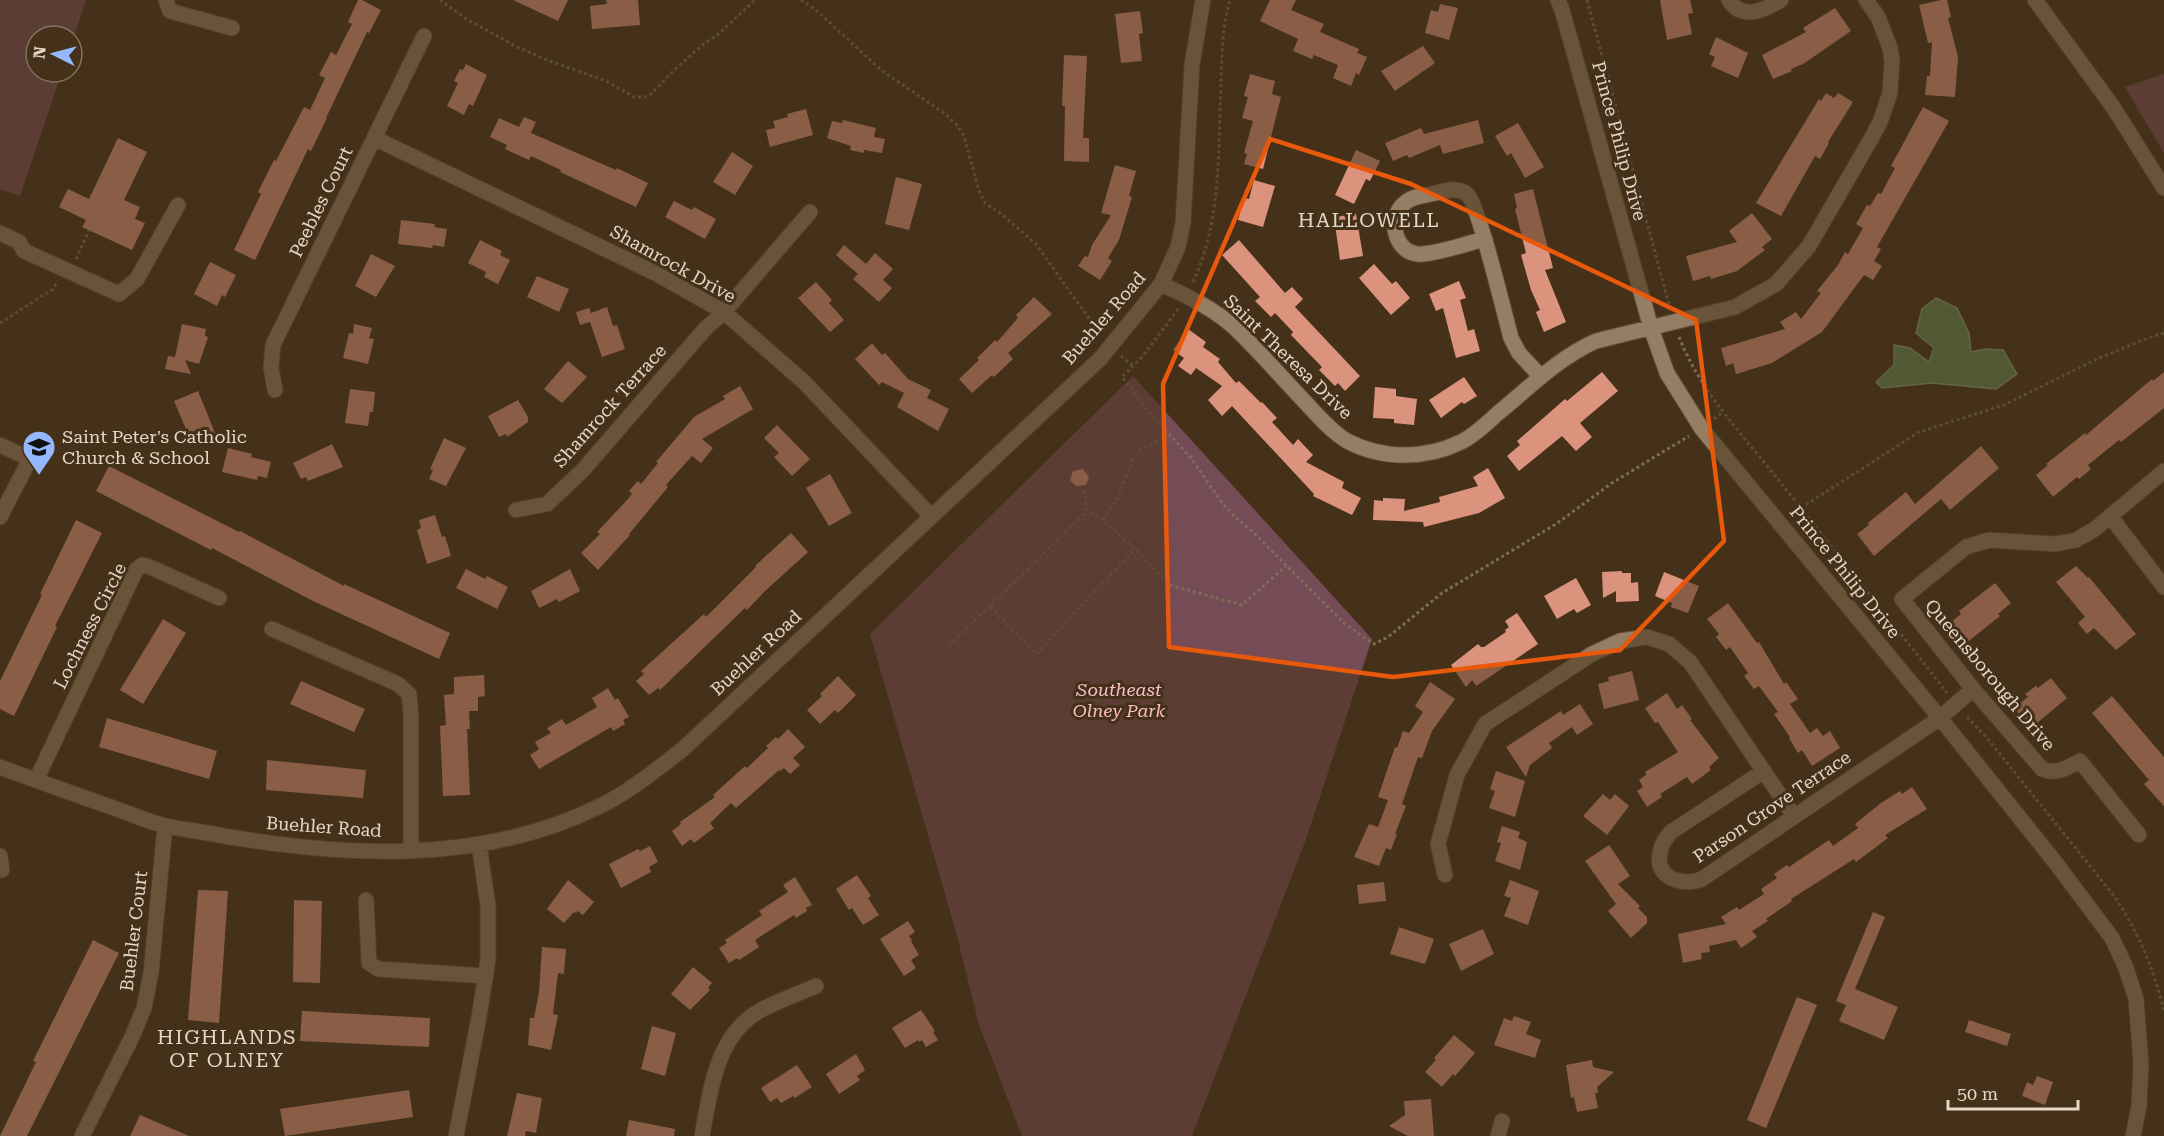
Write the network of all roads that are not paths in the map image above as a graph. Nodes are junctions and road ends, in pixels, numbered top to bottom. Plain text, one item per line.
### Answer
1 (166, 0) edge
2 (1203, 0) edge
3 (1558, 0) edge
4 (1729, 0) edge
5 (1781, 0) edge
6 (1866, 0) edge
7 (2035, 0) edge
8 (232, 28) dead end
9 (424, 36) dead end
10 (374, 138) junction
11 (2164, 188) edge
12 (178, 205) dead end
13 (810, 212) dead end
14 (0, 233) edge
15 (1485, 239) junction
16 (1161, 284) junction
17 (724, 312) junction
18 (1651, 328) junction
19 (1541, 377) junction
20 (275, 390) dead end
21 (0, 445) edge
22 (2164, 471) edge
23 (516, 510) dead end
24 (932, 516) junction
25 (2110, 516) junction
26 (0, 517) edge
27 (2164, 587) edge
28 (219, 598) dead end
29 (272, 629) dead end
30 (1974, 689) junction
31 (1940, 718) junction
32 (0, 767) edge
33 (1764, 771) junction
34 (36, 780) junction
35 (1794, 816) junction
36 (165, 826) junction
37 (2139, 835) dead end
38 (479, 844) junction
39 (411, 851) junction
40 (1446, 875) dead end
41 (366, 900) dead end
42 (486, 976) junction
43 (816, 986) dead end
44 (82, 1136) edge
45 (456, 1136) edge
46 (702, 1136) edge
47 (2133, 1136) edge

1 - 8 street
2 - 16 street, Buehler Road
3 - 18 street, Prince Philip Drive
4 - 5 street
6 - 18 street, Saint Theresa Drive
7 - 11 street
9 - 10 street, Peebles Court
10 - 17 street, Shamrock Drive
10 - 20 street, Peebles Court
12 - 14 street
13 - 17 street, Shamrock Terrace
15 - 15 street
15 - 19 street
16 - 19 street, Saint Theresa Drive
16 - 24 street, Buehler Road
17 - 23 street, Shamrock Terrace
17 - 24 street, Shamrock Drive
18 - 19 street, Saint Theresa Drive
18 - 31 street, Prince Philip Drive
21 - 26 street
22 - 25 street, Queensborough Drive
24 - 38 street, Buehler Road
25 - 27 street
25 - 30 street, Queensborough Drive
28 - 34 street, Lochness Circle
29 - 39 street
30 - 31 street, Parson Grove Terrace
30 - 37 street, Queensborough Drive
31 - 35 street, Parson Grove Terrace
31 - 47 street, Prince Philip Drive
32 - 34 street, Buehler Road
33 - 35 street
33 - 35 street, Parson Grove Terrace
33 - 40 street
34 - 36 street, Buehler Road
36 - 39 street, Buehler Road
36 - 44 street, Buehler Court
38 - 39 street, Buehler Road
38 - 42 street
41 - 42 street
42 - 45 street
43 - 46 street

